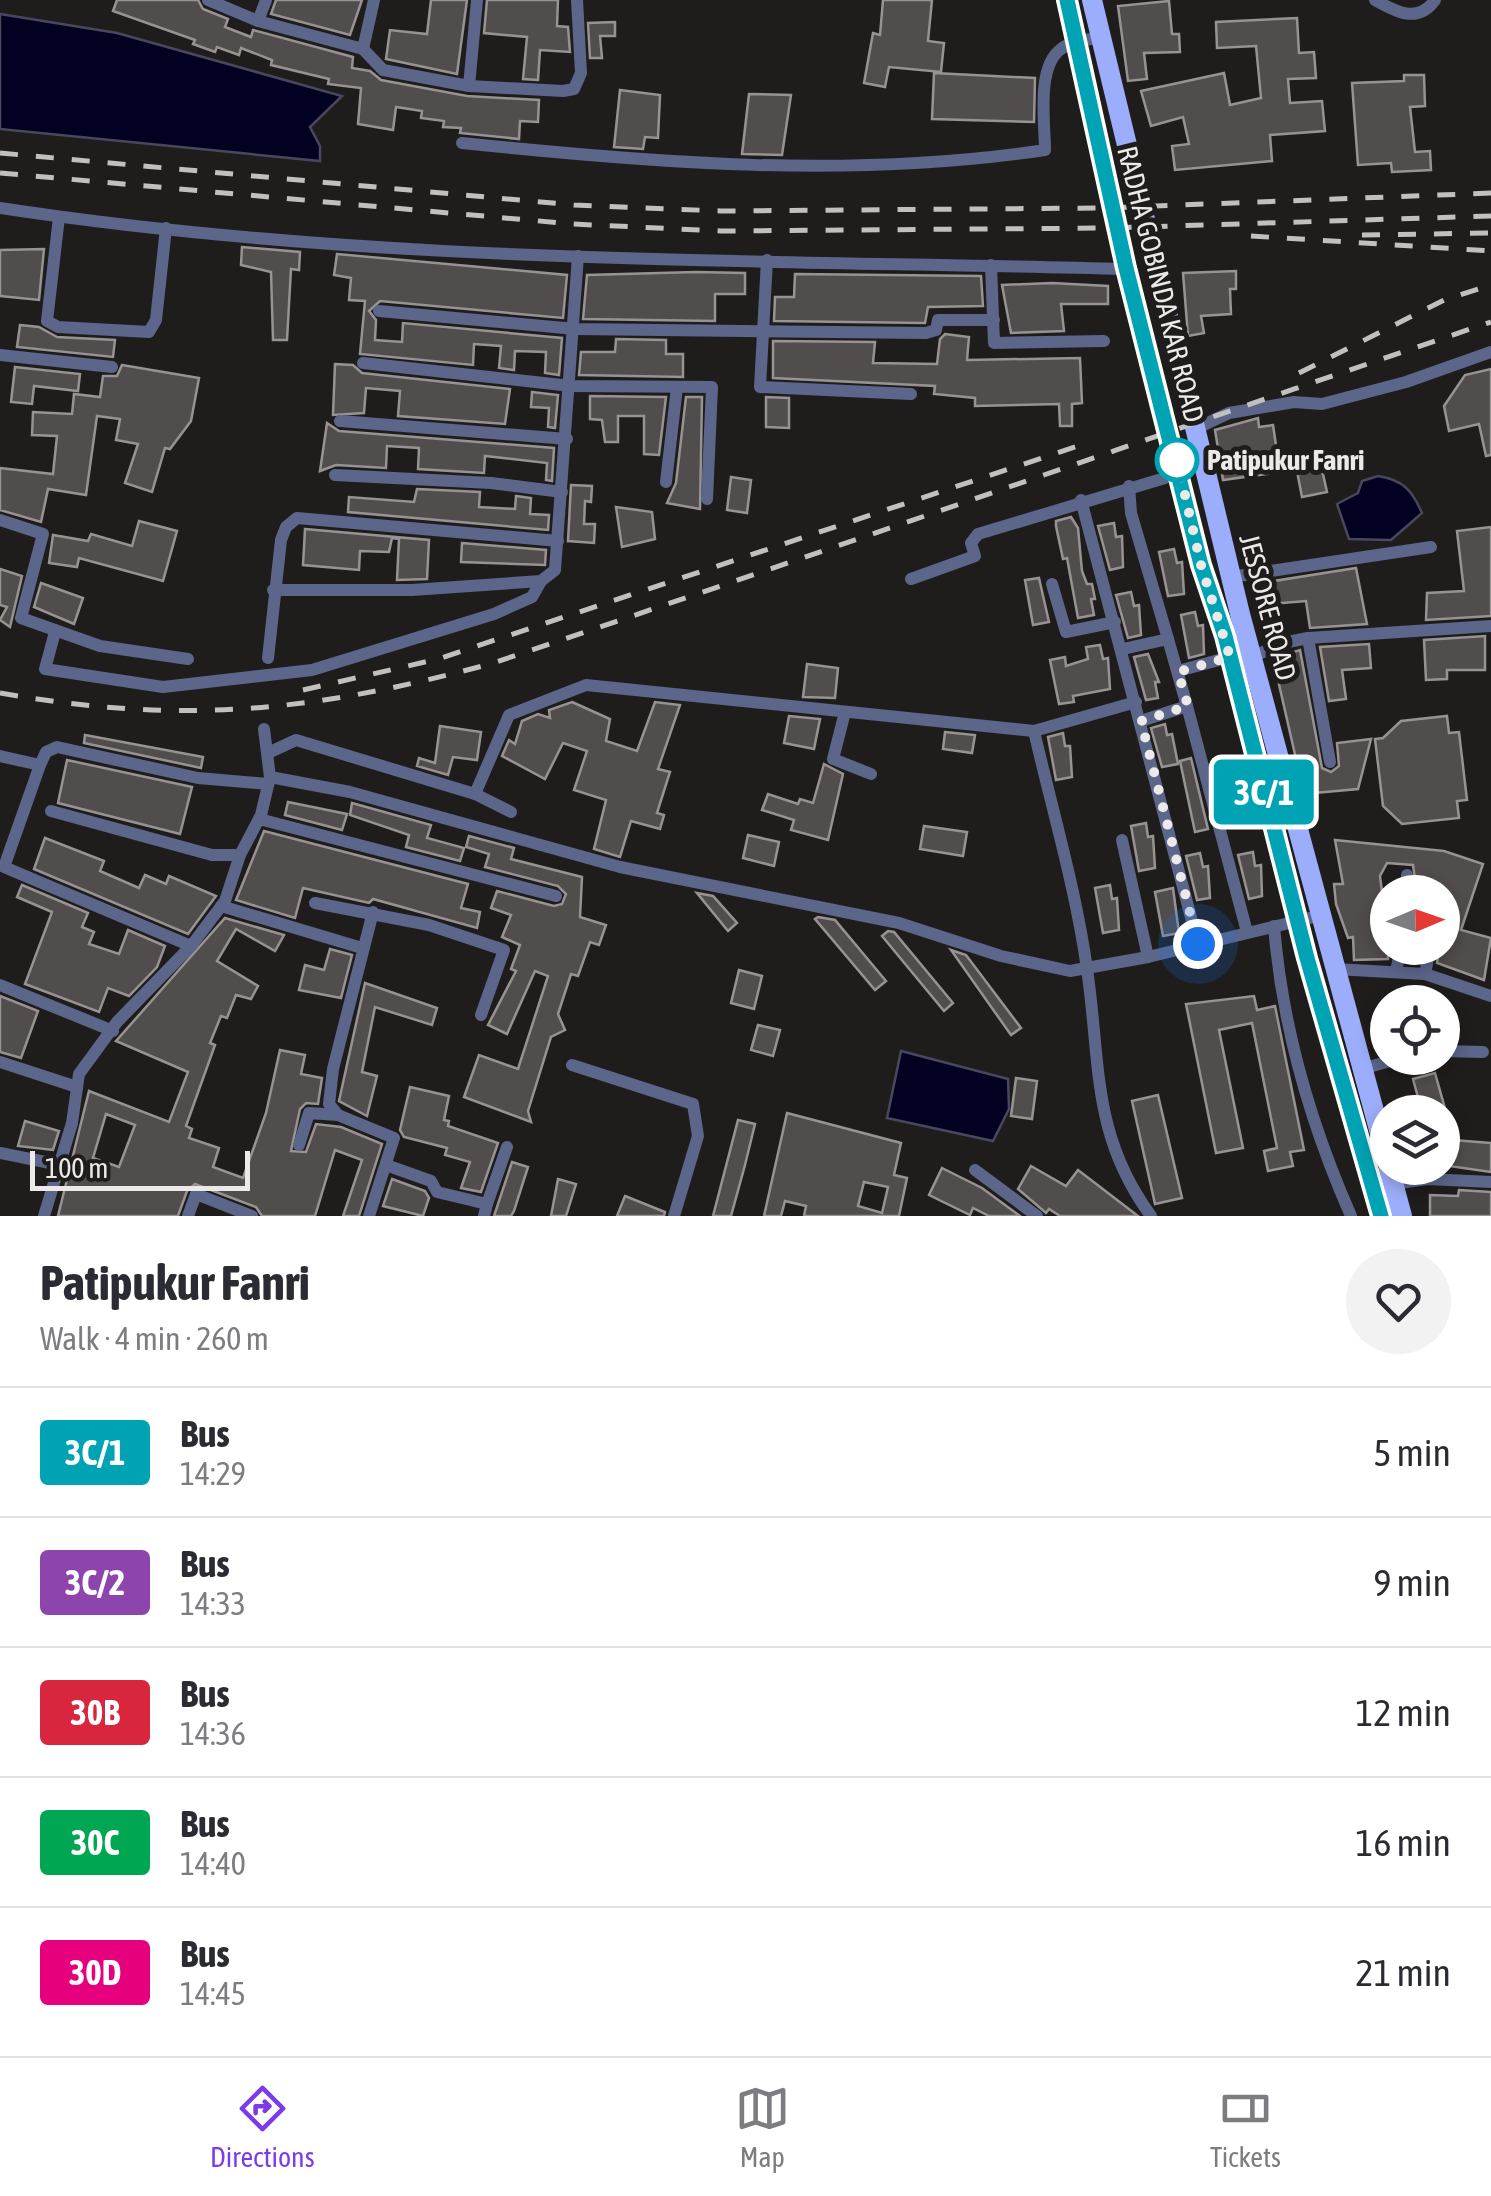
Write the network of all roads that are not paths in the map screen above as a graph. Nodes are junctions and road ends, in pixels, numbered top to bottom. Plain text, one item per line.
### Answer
1 (208, 0) edge
2 (266, 0) edge
3 (374, 0) edge
4 (477, 0) edge
5 (577, 0) edge
6 (1066, 0) edge
7 (1092, 0) edge
8 (1376, 0) edge
9 (1435, 0) edge
10 (258, 22) junction
11 (1100, 37) junction
12 (1075, 43) junction
13 (363, 49) junction
14 (469, 86) junction
15 (462, 143) dead end
16 (0, 208) edge
17 (60, 217) junction
18 (166, 228) junction
19 (578, 256) junction
20 (767, 260) junction
21 (991, 265) junction
22 (1126, 268) junction
23 (379, 311) dead end
24 (994, 320) junction
25 (575, 329) junction
26 (763, 332) junction
27 (1104, 341) dead end
28 (1491, 352) edge
29 (0, 355) edge
30 (364, 363) dead end
31 (112, 367) dead end
32 (571, 386) junction
33 (677, 387) junction
34 (912, 394) dead end
35 (340, 421) dead end
36 (1195, 428) junction
37 (567, 439) junction
38 (334, 475) dead end
39 (1165, 478) dead end
40 (666, 482) dead end
41 (1130, 486) junction
42 (562, 492) junction
43 (706, 500) dead end
44 (1081, 500) junction
45 (0, 520) edge
46 (558, 542) junction
47 (1431, 547) dead end
48 (1231, 577) junction
49 (911, 579) dead end
50 (541, 581) junction
51 (1052, 584) dead end
52 (273, 590) junction
53 (1115, 622) junction
54 (1491, 626) edge
55 (55, 632) junction
56 (1168, 638) junction
57 (1308, 638) junction
58 (1234, 643) junction
59 (1122, 649) junction
60 (1252, 656) junction
61 (268, 658) dead end
62 (188, 659) dead end
63 (1178, 672) junction
64 (1136, 702) junction
65 (1188, 706) junction
66 (845, 712) junction
67 (1141, 721) junction
68 (264, 729) dead end
69 (1034, 731) junction
70 (268, 753) junction
71 (0, 756) edge
72 (1330, 762) dead end
73 (40, 765) junction
74 (871, 774) dead end
75 (269, 781) junction
76 (474, 794) junction
77 (52, 811) dead end
78 (511, 812) dead end
79 (260, 818) junction
80 (1122, 840) dead end
81 (240, 855) junction
82 (2, 866) edge
83 (556, 896) dead end
84 (315, 903) dead end
85 (222, 906) junction
86 (372, 912) junction
87 (1322, 915) junction
88 (1298, 920) junction
89 (1274, 926) junction
90 (1247, 932) junction
91 (1198, 944) junction
92 (191, 946) junction
93 (362, 948) junction
94 (1148, 957) junction
95 (1397, 965) edge
96 (1427, 965) edge
97 (1087, 968) junction
98 (1335, 970) junction
99 (1396, 971) junction
100 (1425, 974) junction
101 (0, 985) edge
102 (1490, 994) edge
103 (481, 1015) dead end
104 (113, 1032) junction
105 (1460, 1051) edge
106 (1483, 1052) dead end
107 (0, 1062) edge
108 (572, 1065) dead end
109 (1370, 1067) edge
110 (1362, 1069) junction
111 (77, 1087) junction
112 (1370, 1098) edge
113 (338, 1115) junction
114 (299, 1145) dead end
115 (507, 1146) dead end
116 (0, 1152) edge
117 (60, 1165) junction
118 (386, 1165) junction
119 (975, 1170) dead end
120 (1460, 1181) edge
121 (1491, 1182) edge
122 (1394, 1185) edge
123 (486, 1210) edge
124 (44, 1216) edge
125 (188, 1216) edge
126 (252, 1216) edge
127 (369, 1216) edge
128 (674, 1216) edge
129 (1036, 1216) edge
130 (1150, 1216) edge
131 (1351, 1216) edge
132 (1380, 1216) edge
133 (1402, 1216) edge

1 - 10 street
2 - 10 street
3 - 13 street
4 - 14 street
5 - 14 street
6 - 12 main road, RADHA GOBINDA KAR ROAD
7 - 11 main road, JESSORE ROAD
8 - 9 street
10 - 13 street
11 - 12 street
11 - 36 main road, JESSORE ROAD
12 - 15 street
12 - 22 main road, RADHA GOBINDA KAR ROAD
13 - 14 street
16 - 17 street
17 - 18 street
17 - 18 street
18 - 19 street
19 - 20 street
19 - 25 street
20 - 21 street
20 - 26 street
21 - 22 street
21 - 24 street
22 - 58 main road, RADHA GOBINDA KAR ROAD
23 - 25 street
24 - 26 street
24 - 27 street
25 - 26 street
25 - 32 street
26 - 34 street
28 - 36 street
29 - 31 street
30 - 32 street
32 - 33 street
32 - 37 street
33 - 40 street
33 - 43 street
35 - 37 street
36 - 48 main road, JESSORE ROAD
37 - 42 street
38 - 42 street
39 - 41 street
41 - 44 street
41 - 56 street
42 - 46 street
44 - 49 street
44 - 53 street
45 - 55 street
46 - 50 street
46 - 52 street
47 - 48 street
48 - 58 main road, JESSORE ROAD
50 - 52 street
50 - 55 street
51 - 53 street
52 - 61 street
53 - 59 street
54 - 57 street
55 - 62 street
56 - 59 street
56 - 63 street
57 - 60 street
57 - 72 street
58 - 60 main road, JESSORE ROAD
58 - 63 street
58 - 88 main road, RADHA GOBINDA KAR ROAD
59 - 64 street
60 - 87 main road, JESSORE ROAD
63 - 65 street
64 - 67 street
64 - 69 street
65 - 67 street
65 - 90 street
66 - 69 street
66 - 74 street
66 - 76 street
67 - 91 street
68 - 70 street
69 - 97 street
70 - 75 street
70 - 76 street
71 - 73 street
73 - 75 street
73 - 82 street
75 - 79 street
75 - 97 street
76 - 78 street
77 - 81 street
79 - 81 street
79 - 83 street
80 - 94 street
81 - 85 street
82 - 92 street
84 - 86 street
85 - 92 street
85 - 93 street
86 - 93 street
86 - 103 street
87 - 88 street
87 - 98 main road, JESSORE ROAD
88 - 89 street
88 - 132 main road, RADHA GOBINDA KAR ROAD
89 - 90 street
89 - 131 street
90 - 91 street
91 - 94 street
92 - 104 street
93 - 113 street
94 - 97 street
95 - 99 street
96 - 100 street
97 - 130 street
98 - 99 street
98 - 110 main road, JESSORE ROAD
99 - 100 street
100 - 102 street
101 - 104 street
104 - 111 street
105 - 106 street
107 - 111 street
108 - 128 street
109 - 110 street
110 - 112 main road, JESSORE ROAD
111 - 117 street
113 - 114 street
113 - 118 street
115 - 123 street
116 - 117 street
117 - 124 street
118 - 123 street
118 - 127 street
119 - 129 street
120 - 121 street
122 - 133 main road, JESSORE ROAD
125 - 126 street

